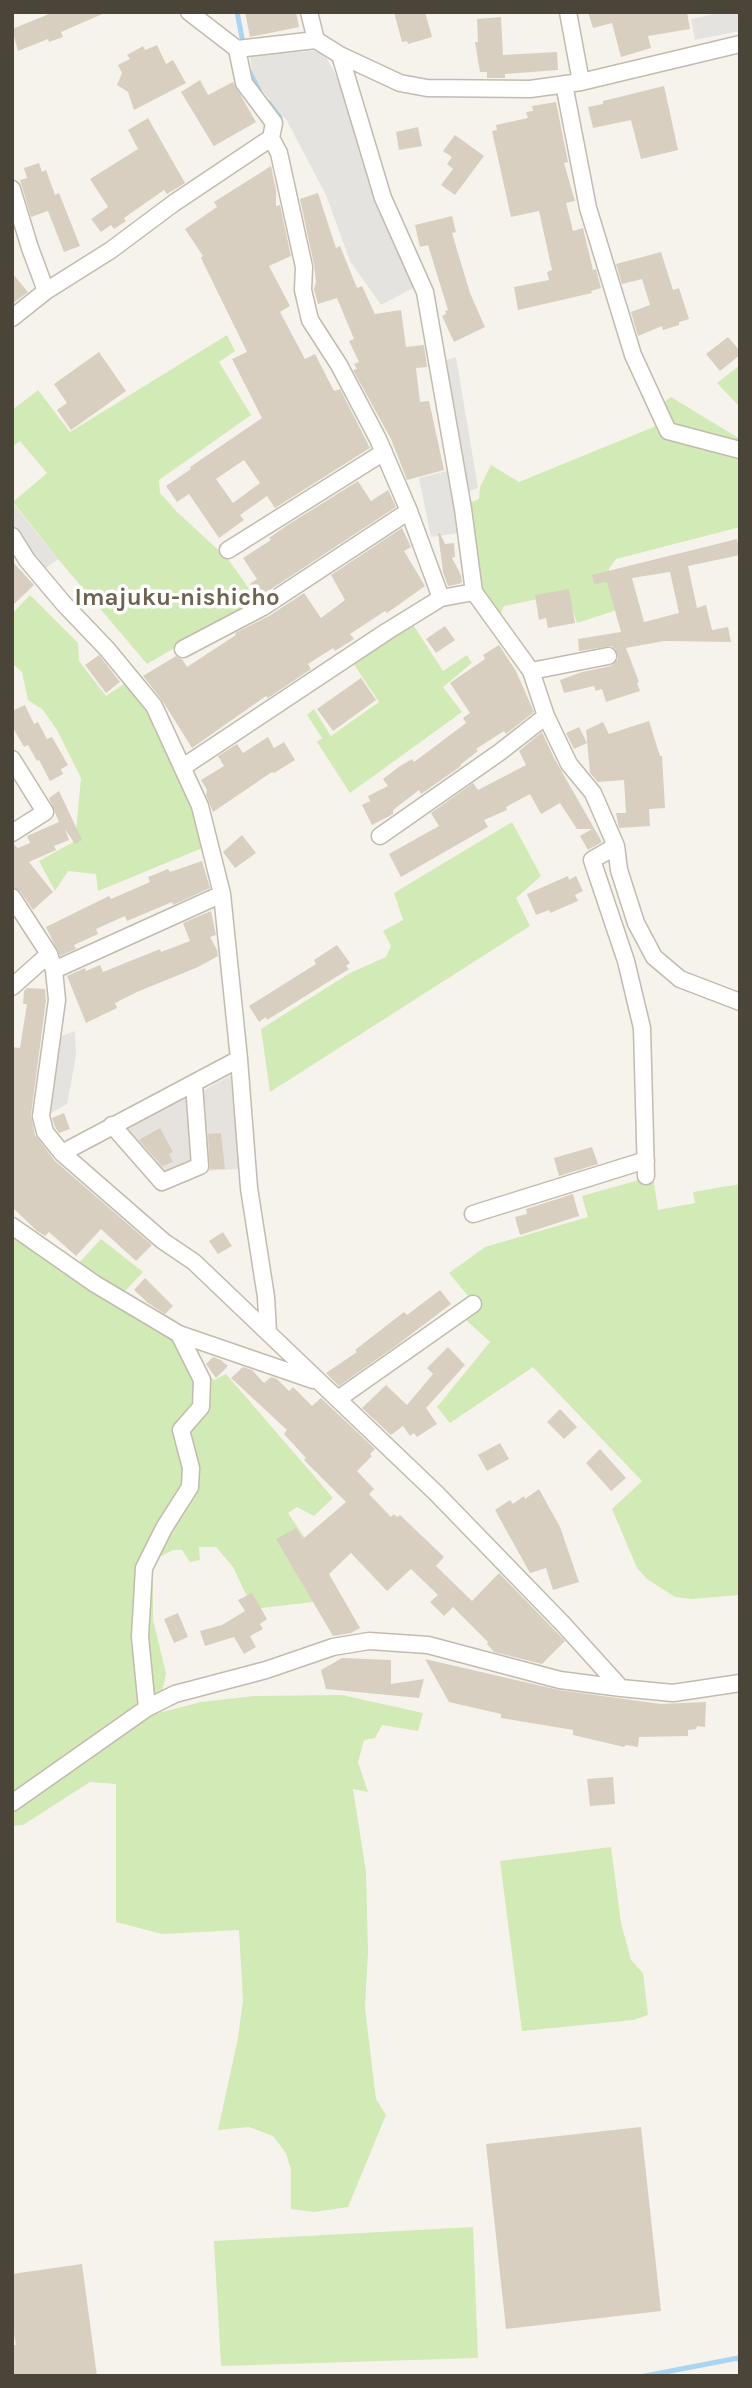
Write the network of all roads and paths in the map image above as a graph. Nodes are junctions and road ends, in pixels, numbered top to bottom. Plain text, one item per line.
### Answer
1 (190, 12) edge
2 (309, 12) edge
3 (568, 12) edge
4 (316, 40) junction
5 (740, 44) edge
6 (237, 49) junction
7 (340, 55) junction
8 (582, 82) junction
9 (564, 84) junction
10 (271, 138) junction
11 (12, 189) edge
12 (46, 291) junction
13 (12, 318) edge
14 (740, 450) edge
15 (384, 453) junction
16 (409, 511) junction
17 (12, 536) edge
18 (228, 550) dead end
19 (474, 592) junction
20 (441, 598) junction
21 (183, 649) dead end
22 (608, 656) dead end
23 (531, 671) junction
24 (545, 716) junction
25 (12, 759) edge
26 (183, 767) junction
27 (12, 833) edge
28 (380, 836) dead end
29 (616, 846) junction
30 (222, 894) junction
31 (12, 897) edge
32 (52, 962) junction
33 (12, 987) edge
34 (740, 1002) edge
35 (239, 1059) junction
36 (194, 1085) junction
37 (112, 1125) junction
38 (62, 1153) junction
39 (473, 1214) dead end
40 (12, 1226) edge
41 (473, 1304) dead end
42 (268, 1332) junction
43 (179, 1334) junction
44 (316, 1380) junction
45 (338, 1399) junction
46 (740, 1683) edge
47 (621, 1688) junction
48 (147, 1707) junction
49 (12, 1803) edge

1 - 6 street
2 - 4 street
3 - 8 street
4 - 6 street
4 - 7 street
5 - 8 street
6 - 10 street
7 - 9 street
7 - 19 street
8 - 9 street
9 - 14 street
10 - 12 street
10 - 15 street
11 - 12 street
12 - 13 street
15 - 16 street
15 - 18 street
16 - 20 street
16 - 21 street
17 - 26 street
19 - 20 street
19 - 23 street
20 - 26 street
22 - 23 street
23 - 24 street
24 - 28 street
24 - 29 street
25 - 27 street
26 - 30 street
29 - 34 street
29 - 39 street
30 - 32 street
30 - 35 street
31 - 32 street
32 - 33 street
32 - 38 street
35 - 36 street
35 - 42 street
36 - 37 street
36 - 37 street
37 - 38 street
38 - 42 street
40 - 43 street
41 - 45 street
42 - 44 street
43 - 44 street
43 - 48 street
44 - 45 street
45 - 47 street
46 - 47 street
47 - 48 street
48 - 49 street

